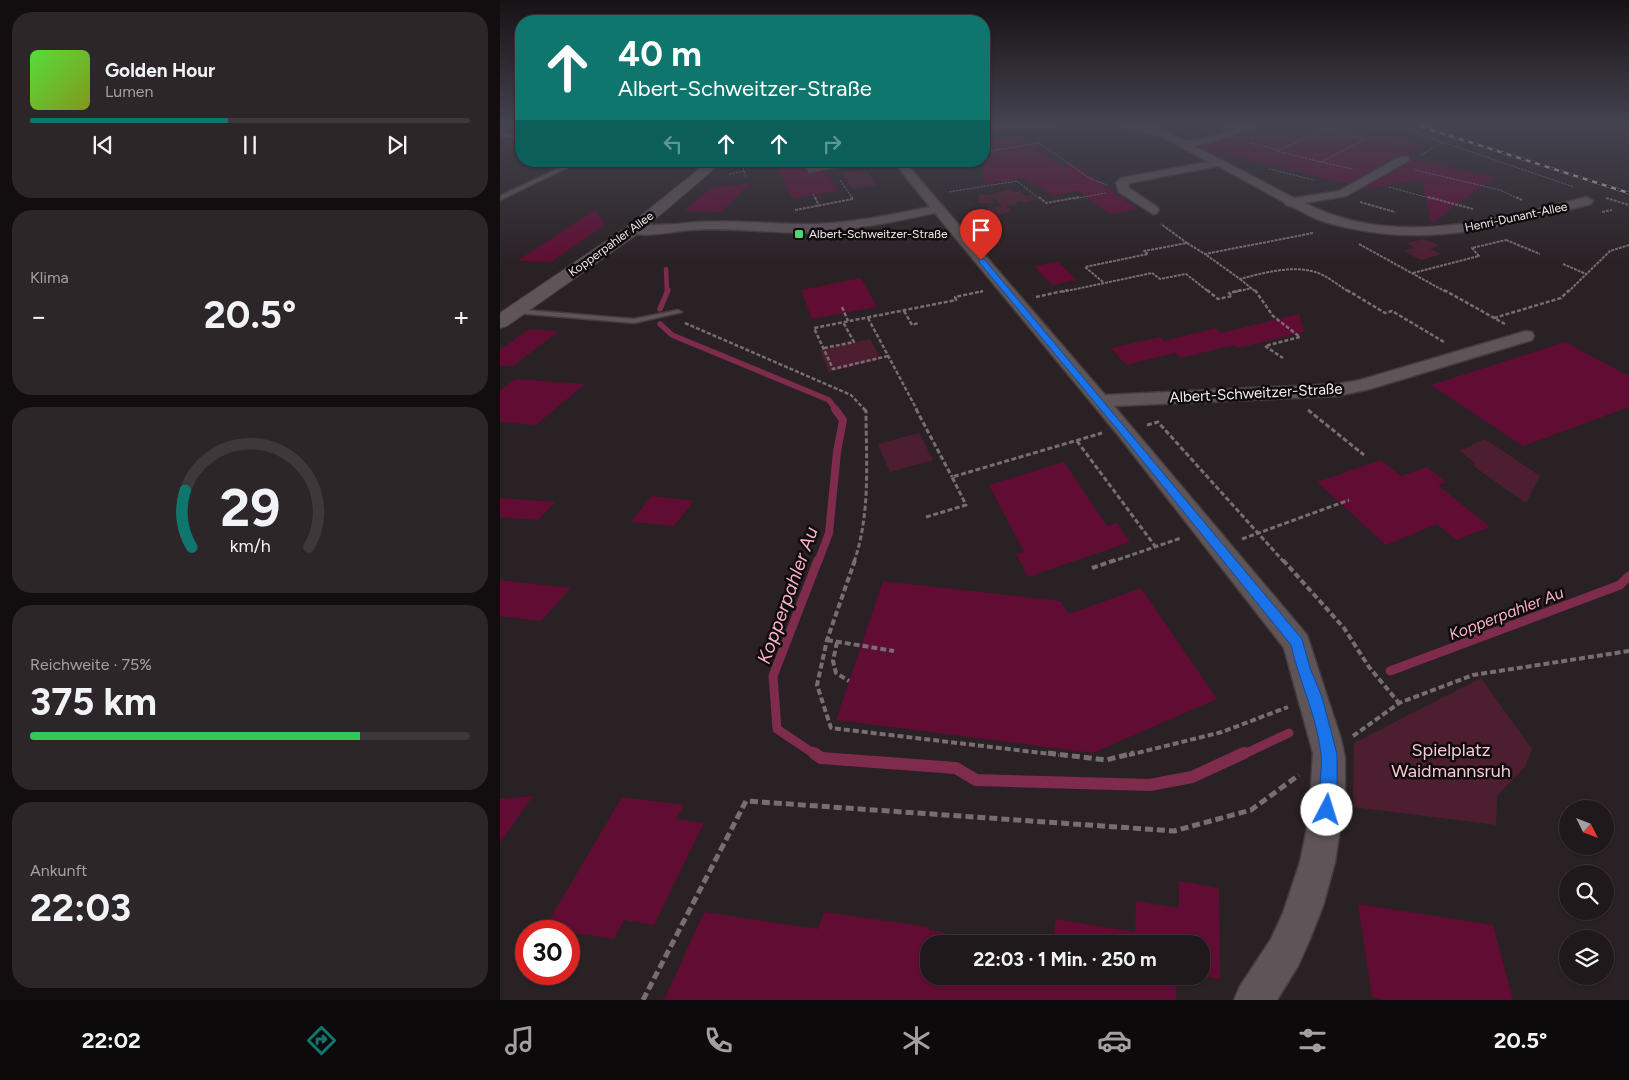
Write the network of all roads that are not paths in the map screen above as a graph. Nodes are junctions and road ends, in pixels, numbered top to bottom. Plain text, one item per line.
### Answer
1 (556, 172) edge
2 (704, 172) edge
3 (907, 172) edge
4 (1171, 172) edge
5 (1235, 172) edge
6 (1383, 172) edge
7 (500, 198) edge
8 (1587, 201) dead end
9 (931, 202) junction
10 (1290, 202) junction
11 (1153, 210) road end
12 (638, 226) junction
13 (516, 311) junction
14 (678, 312) road end
15 (500, 322) edge
16 (1526, 336) road end
17 (1099, 401) junction
18 (1254, 1000) edge

1 - 7 lane
2 - 12 street, Kopperpahler Allee
3 - 9 street
4 - 11 street
5 - 10 street, Henri-Dunant-Allee
6 - 10 street
8 - 10 street, Henri-Dunant-Allee
9 - 12 street
9 - 17 street
12 - 13 street, Kopperpahler Allee
13 - 14 lane
13 - 15 street, Kopperpahler Allee
16 - 17 street, Albert-Schweitzer-Straße
17 - 18 street

